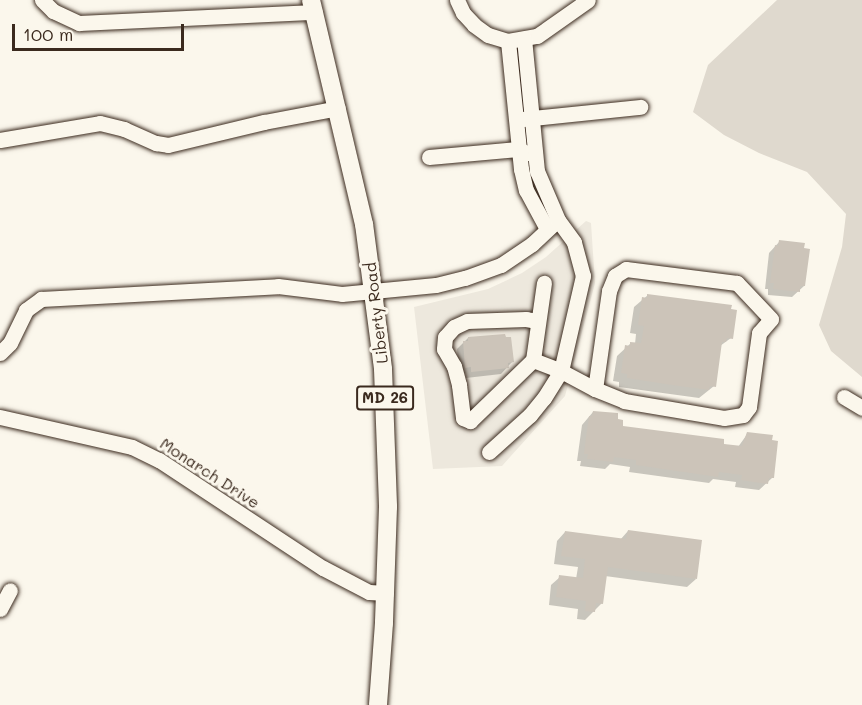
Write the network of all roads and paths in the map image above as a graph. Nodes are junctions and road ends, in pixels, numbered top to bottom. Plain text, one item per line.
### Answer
1 (42, 0) edge
2 (457, 0) edge
3 (588, 0) edge
4 (313, 6) edge
5 (524, 39) junction
6 (508, 41) junction
7 (640, 107) dead end
8 (338, 108) junction
9 (524, 119) junction
10 (0, 140) edge
11 (518, 149) junction
12 (429, 157) dead end
13 (535, 157) junction
14 (552, 225) junction
15 (544, 283) dead end
16 (374, 290) junction
17 (537, 321) junction
18 (0, 352) edge
19 (533, 360) junction
20 (561, 370) junction
21 (595, 389) junction
22 (844, 397) dead end
23 (862, 408) edge
24 (0, 417) edge
25 (489, 452) dead end
26 (10, 590) dead end
27 (386, 592) junction
28 (0, 609) edge
29 (378, 705) edge

1 - 4 street
2 - 6 street
3 - 5 street
4 - 8 main road, Liberty Road / MD 26
5 - 6 street
5 - 9 street
6 - 9 street
7 - 9 street
8 - 10 street
8 - 16 main road, Liberty Road / MD 26
9 - 11 street
9 - 13 street
11 - 12 street
11 - 13 street
11 - 14 street
13 - 14 street
14 - 16 street
14 - 20 street
15 - 17 street
16 - 18 street
16 - 27 main road, Liberty Road / MD 26
17 - 19 street
17 - 19 street
19 - 20 street
20 - 21 street
20 - 25 street
21 - 21 street
22 - 23 street
24 - 27 street, Monarch Drive
26 - 28 street
27 - 29 main road, Liberty Road / MD 26

